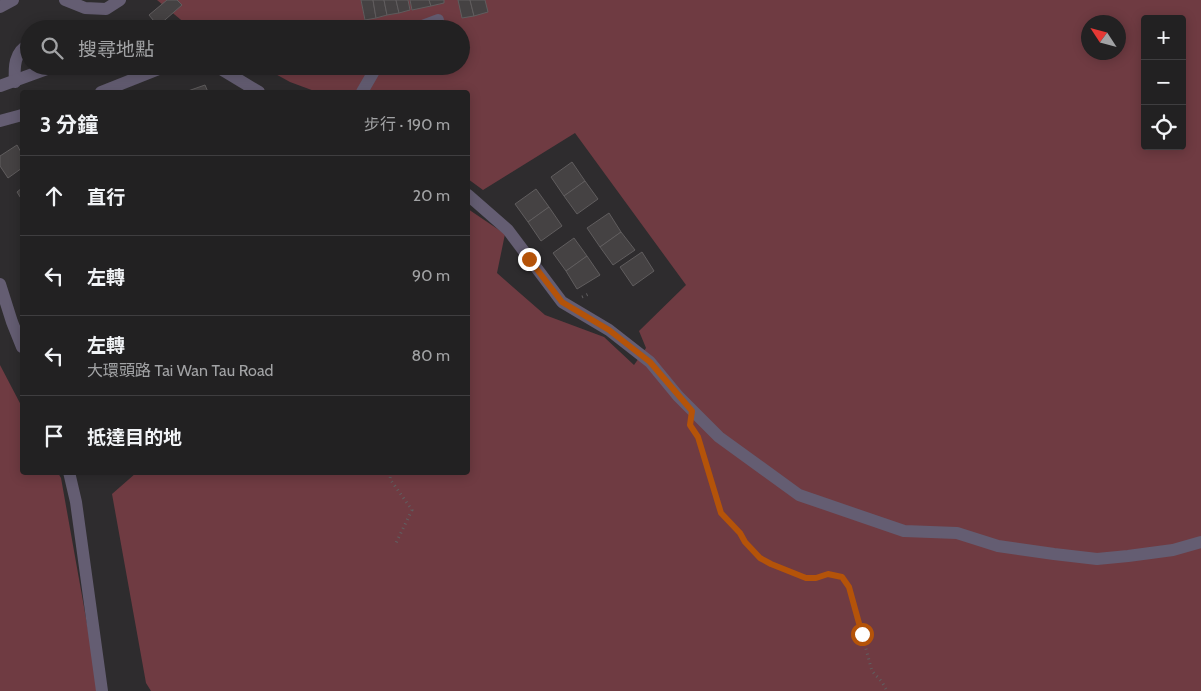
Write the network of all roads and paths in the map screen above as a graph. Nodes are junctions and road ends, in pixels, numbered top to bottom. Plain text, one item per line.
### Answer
1 (13, 0) edge
2 (65, 0) edge
3 (120, 0) edge
4 (0, 7) edge
5 (20, 52) edge
6 (32, 75) edge
7 (144, 75) edge
8 (231, 75) edge
9 (372, 75) edge
10 (15, 82) junction
11 (0, 86) edge
12 (105, 90) edge
13 (256, 90) edge
14 (363, 90) edge
15 (20, 116) edge
16 (0, 121) edge
17 (470, 198) edge
18 (0, 284) edge
19 (20, 342) edge
20 (698, 437) dead end
21 (70, 475) edge
22 (391, 475) edge
23 (1201, 542) edge
24 (395, 545) dead end
25 (102, 691) edge
26 (887, 691) edge

1 - 4 street
2 - 3 street
5 - 10 street
6 - 10 street
7 - 12 street
8 - 13 street
9 - 14 street
10 - 11 street
15 - 16 street
17 - 23 street
18 - 19 street
20 - 26 path
21 - 25 street
22 - 24 path

